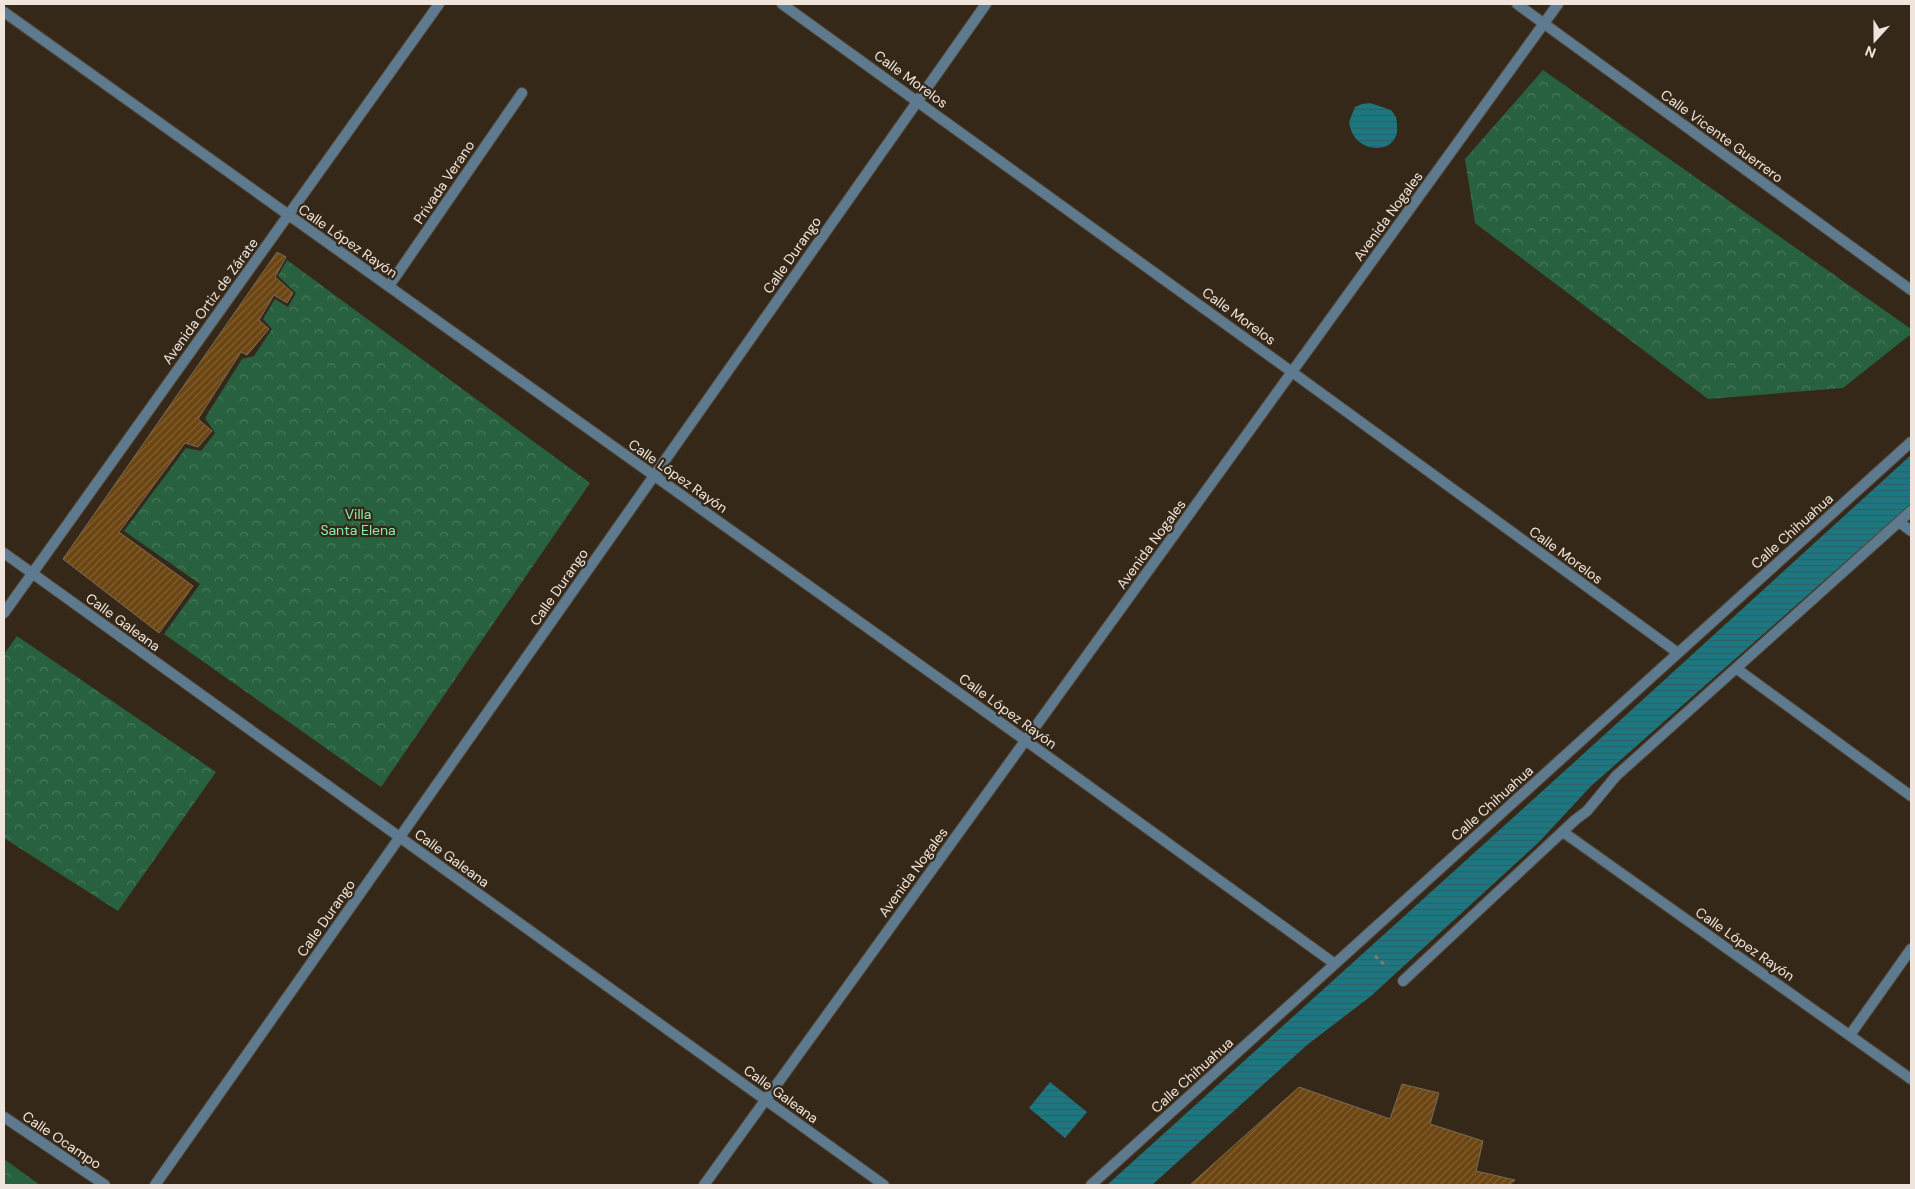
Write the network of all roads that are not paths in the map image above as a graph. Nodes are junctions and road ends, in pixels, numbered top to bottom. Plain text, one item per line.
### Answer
1 (439, 4) edge
2 (782, 4) edge
3 (986, 4) edge
4 (1518, 4) edge
5 (1558, 4) edge
6 (4, 12) edge
7 (1544, 23) junction
8 (522, 93) dead end
9 (917, 101) junction
10 (288, 215) junction
11 (389, 286) junction
12 (1911, 290) edge
13 (1292, 372) junction
14 (1911, 442) edge
15 (654, 476) junction
16 (1911, 511) edge
17 (1899, 522) junction
18 (1911, 531) edge
19 (4, 553) edge
20 (32, 574) junction
21 (4, 613) edge
22 (1678, 654) junction
23 (1737, 668) junction
24 (1025, 740) junction
25 (1911, 796) edge
26 (1563, 832) junction
27 (400, 838) junction
28 (1911, 949) edge
29 (1335, 964) junction
30 (1403, 981) dead end
31 (1850, 1035) junction
32 (1911, 1078) edge
33 (766, 1100) junction
34 (4, 1117) edge
35 (105, 1185) edge
36 (155, 1185) edge
37 (704, 1185) edge
38 (884, 1185) edge
39 (1091, 1185) edge

1 - 10 street, Avenida Ortiz de Zárate
2 - 9 street, Calle Morelos
3 - 9 street, Calle Durango
4 - 7 street, Calle Vicente Guerrero
5 - 7 street, Avenida Nogales
6 - 10 street, Calle López Rayón
7 - 12 street, Calle Vicente Guerrero
7 - 13 street, Avenida Nogales
8 - 11 street, Privada Verano
9 - 13 street, Calle Morelos
9 - 15 street, Calle Durango
10 - 11 street, Calle López Rayón
10 - 20 street, Avenida Ortiz de Zárate
11 - 15 street, Calle López Rayón
13 - 22 street, Calle Morelos
13 - 24 street, Avenida Nogales
14 - 22 street, Calle Chihuahua
15 - 24 street, Calle López Rayón
15 - 27 street, Calle Durango
16 - 17 street
17 - 18 street
17 - 23 street
19 - 20 street, Calle Galeana
20 - 21 street, Avenida Ortiz de Zárate
20 - 27 street, Calle Galeana
22 - 29 street, Calle Chihuahua
23 - 25 street
23 - 26 street
24 - 29 street, Calle López Rayón
24 - 33 street, Avenida Nogales
26 - 30 street
26 - 31 street, Calle López Rayón
27 - 33 street, Calle Galeana
27 - 36 street, Calle Durango
28 - 31 street
29 - 39 street, Calle Chihuahua
31 - 32 street, Calle López Rayón
33 - 37 street, Avenida Nogales
33 - 38 street, Calle Galeana
34 - 35 street, Calle Ocampo

